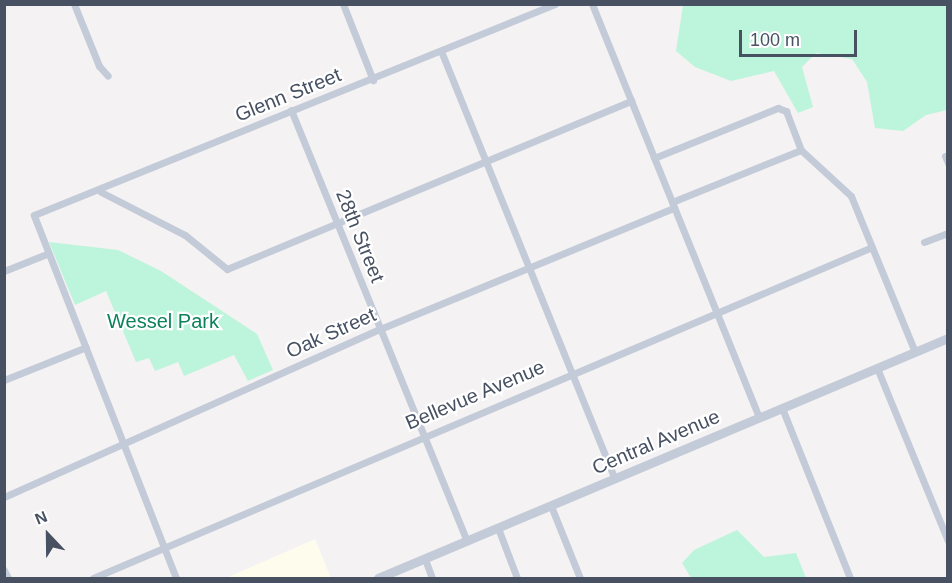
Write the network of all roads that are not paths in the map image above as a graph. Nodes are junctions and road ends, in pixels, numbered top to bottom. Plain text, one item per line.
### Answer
1 (74, 4) edge
2 (343, 4) edge
3 (555, 4) edge
4 (592, 4) edge
5 (441, 51) junction
6 (108, 76) dead end
7 (373, 80) junction
8 (631, 101) junction
9 (291, 110) junction
10 (801, 150) junction
11 (654, 158) junction
12 (486, 162) junction
13 (101, 192) junction
14 (673, 205) junction
15 (337, 224) junction
16 (948, 233) edge
17 (924, 243) dead end
18 (872, 247) junction
19 (49, 253) junction
20 (528, 267) junction
21 (4, 271) edge
22 (716, 311) junction
23 (380, 329) junction
24 (948, 338) edge
25 (86, 347) junction
26 (915, 352) junction
27 (877, 368) junction
28 (571, 371) junction
29 (4, 380) edge
30 (782, 408) junction
31 (759, 418) junction
32 (423, 435) junction
33 (124, 446) junction
34 (615, 479) junction
35 (4, 497) edge
36 (551, 506) junction
37 (498, 528) junction
38 (467, 541) junction
39 (948, 541) edge
40 (165, 549) junction
41 (425, 559) junction
42 (4, 570) edge
43 (8, 579) edge
44 (93, 579) edge
45 (176, 579) edge
46 (378, 579) edge
47 (432, 579) edge
48 (517, 579) edge
49 (580, 579) edge
50 (850, 579) edge

1 - 6 street
2 - 7 street
3 - 5 street, Glenn Street
4 - 8 street
5 - 7 street, Glenn Street
5 - 12 street
7 - 9 street, Glenn Street
8 - 11 street
8 - 12 street
9 - 13 street, Glenn Street
9 - 15 street, 28th Street
10 - 11 street
10 - 14 street, Oak Street
10 - 18 street
11 - 14 street
12 - 15 street
12 - 20 street
13 - 15 street
13 - 19 street, Glenn Street
14 - 20 street, Oak Street
14 - 22 street
15 - 23 street, 28th Street
16 - 17 street
18 - 22 street, Bellevue Avenue
18 - 26 street
19 - 21 street
19 - 25 street
20 - 23 street, Oak Street
20 - 28 street
22 - 28 street, Bellevue Avenue
22 - 31 street
23 - 32 street, 28th Street
23 - 33 street, Oak Street
24 - 26 street, Central Avenue
25 - 29 street
25 - 33 street
26 - 27 street, Central Avenue
27 - 30 street, Central Avenue
27 - 39 street
28 - 32 street, Bellevue Avenue
28 - 34 street
30 - 31 street, Central Avenue
30 - 50 street
31 - 34 street, Central Avenue
32 - 38 street, 28th Street
32 - 40 street, Bellevue Avenue
33 - 35 street, Oak Street
33 - 40 street
34 - 36 street, Central Avenue
36 - 37 street, Central Avenue
36 - 49 street
37 - 38 street, Central Avenue
37 - 48 street
38 - 41 street, Central Avenue
40 - 44 street, Bellevue Avenue
40 - 45 street
41 - 46 street, Central Avenue
41 - 47 street
42 - 43 street

